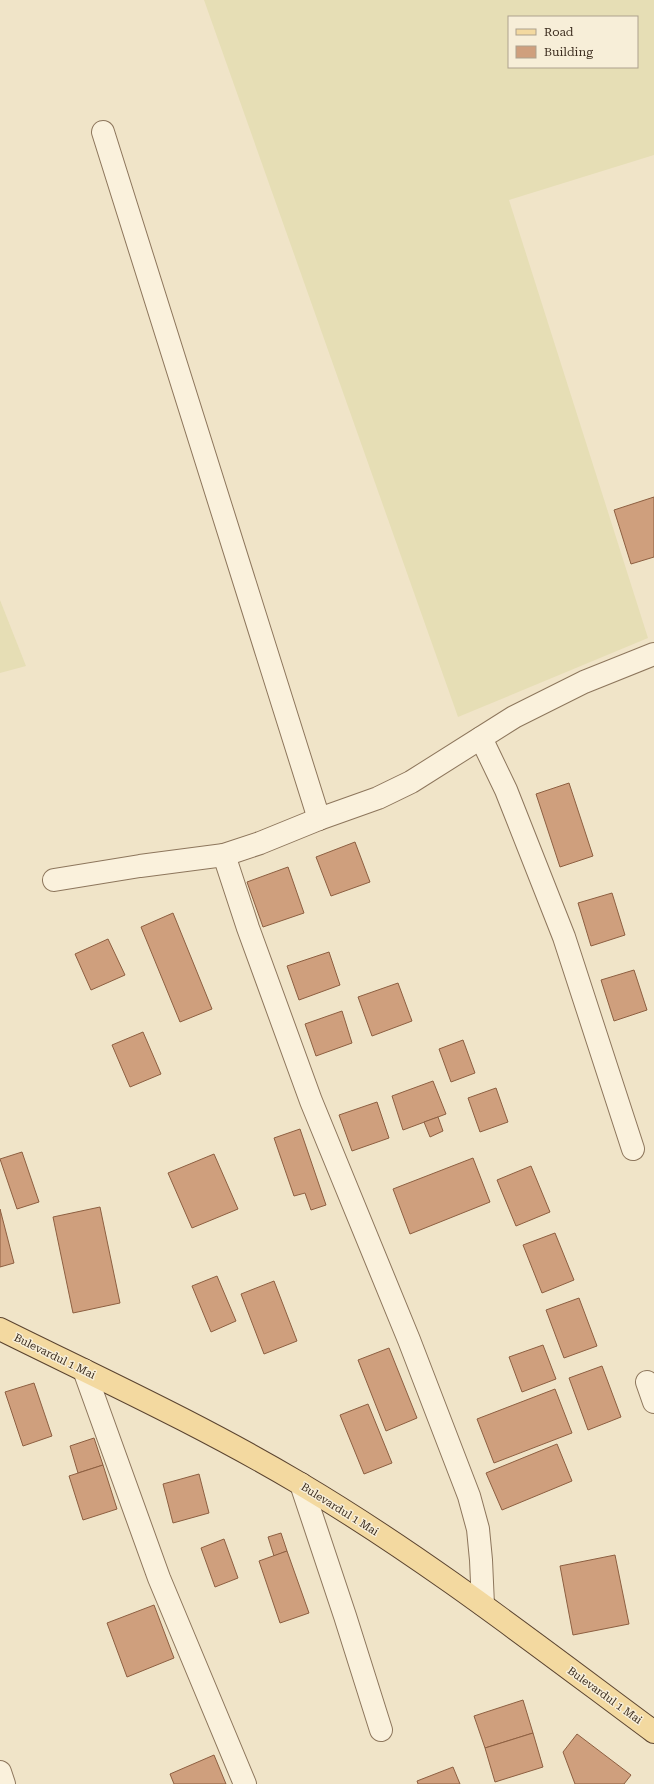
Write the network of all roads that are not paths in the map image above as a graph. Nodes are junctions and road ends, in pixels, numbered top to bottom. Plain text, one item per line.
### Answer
1 (103, 132) dead end
2 (654, 654) edge
3 (481, 738) junction
4 (319, 819) junction
5 (224, 855) junction
6 (54, 880) dead end
7 (633, 1149) dead end
8 (0, 1329) edge
9 (84, 1370) junction
10 (647, 1382) dead end
11 (654, 1402) edge
12 (300, 1484) junction
13 (483, 1605) junction
14 (381, 1730) dead end
15 (654, 1732) edge
16 (0, 1772) edge
17 (4, 1784) edge
18 (245, 1784) edge

1 - 4 street
2 - 3 street
3 - 4 street
3 - 7 street
4 - 5 street
5 - 6 street
5 - 13 street
8 - 9 main road, Bulevardul 1 Mai
9 - 12 main road, Bulevardul 1 Mai
9 - 18 street
10 - 11 street
12 - 13 main road, Bulevardul 1 Mai
12 - 14 street
13 - 15 main road, Bulevardul 1 Mai
16 - 17 street

